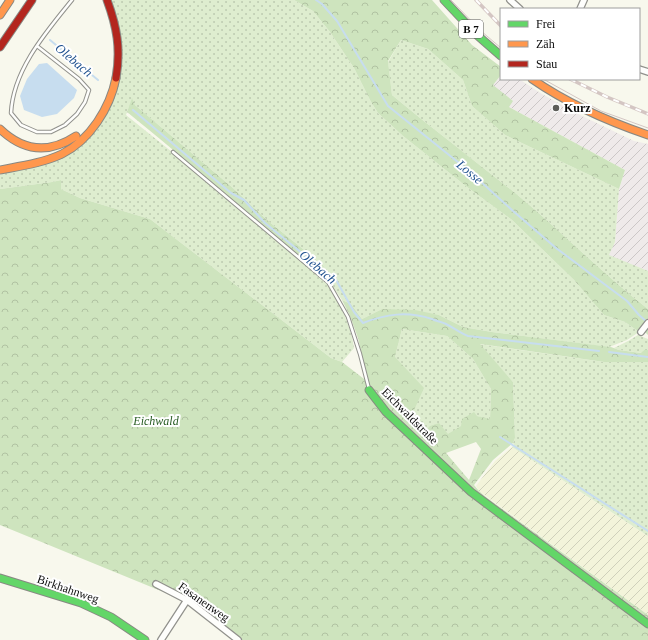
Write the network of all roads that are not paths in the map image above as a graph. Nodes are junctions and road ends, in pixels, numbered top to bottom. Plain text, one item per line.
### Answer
1 (10, 0) edge
2 (32, 0) edge
3 (72, 0) edge
4 (102, 0) edge
5 (107, 0) edge
6 (444, 0) edge
7 (510, 0) edge
8 (519, 8) edge
9 (22, 14) junction
10 (0, 15) edge
11 (37, 46) junction
12 (0, 47) edge
13 (500, 55) edge
14 (0, 56) edge
15 (534, 80) edge
16 (0, 129) edge
17 (648, 135) edge
18 (173, 152) dead end
19 (0, 170) edge
20 (648, 323) edge
21 (641, 332) dead end
22 (369, 390) joint
23 (0, 578) edge
24 (156, 584) dead end
25 (187, 600) junction
26 (648, 624) edge
27 (146, 640) edge
28 (161, 640) edge
29 (238, 640) edge

1 - 10 main road
2 - 9 main road
3 - 11 lane
4 - 16 main road
5 - 19 main road
6 - 13 main road, B 7
7 - 8 street
9 - 12 main road
9 - 14 main road
11 - 11 lane
15 - 17 main road
18 - 22 lane, Eichwaldstraße
20 - 21 street
22 - 26 main road, Eichwaldstraße
23 - 27 main road, Birkhahnweg
24 - 25 street, Fasanenweg
25 - 28 street
25 - 29 street, Fasanenweg

